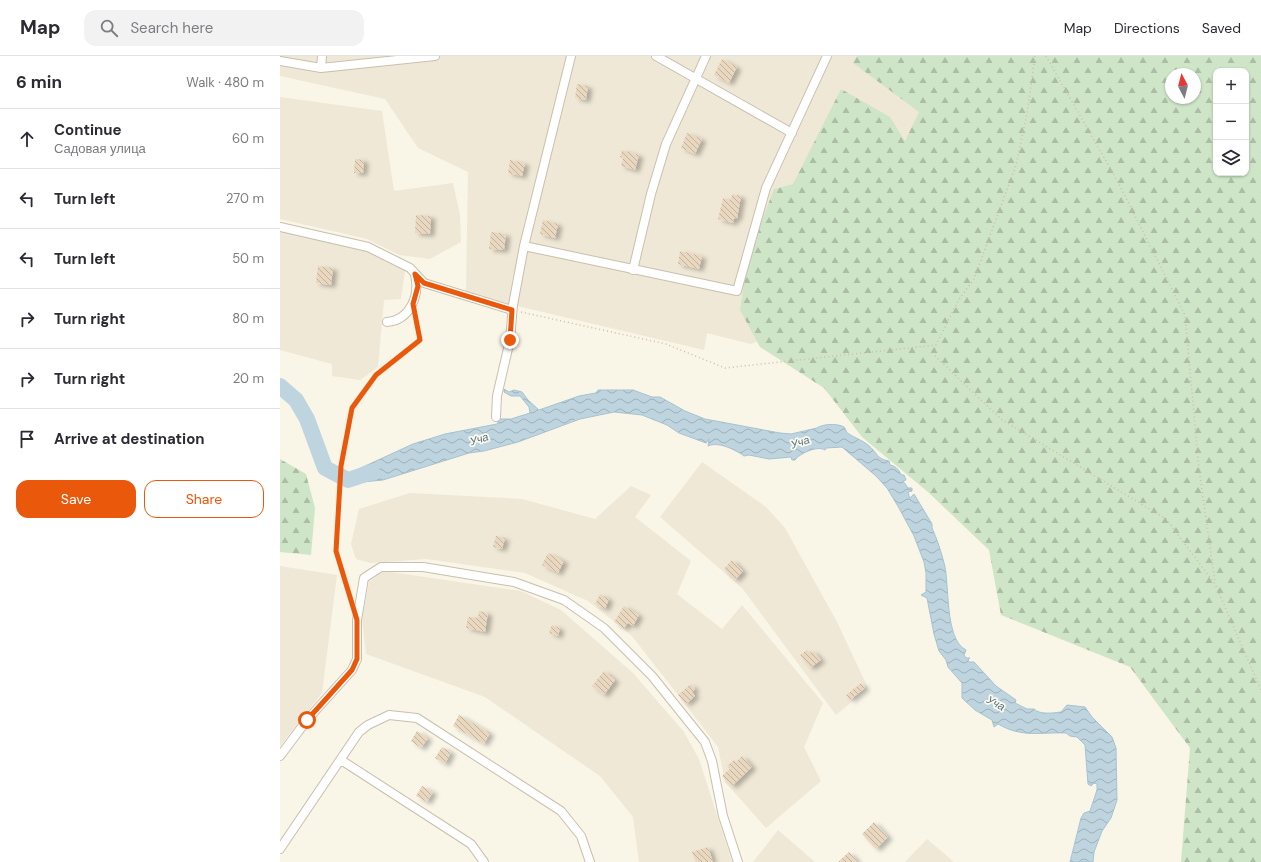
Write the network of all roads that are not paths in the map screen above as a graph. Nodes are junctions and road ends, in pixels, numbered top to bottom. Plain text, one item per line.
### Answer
1 (322, 56) edge
2 (435, 56) edge
3 (571, 56) edge
4 (656, 56) edge
5 (706, 56) edge
6 (827, 56) edge
7 (280, 61) edge
8 (321, 68) junction
9 (694, 79) junction
10 (792, 133) junction
11 (280, 226) edge
12 (524, 246) junction
13 (633, 270) junction
14 (415, 274) junction
15 (512, 310) junction
16 (387, 322) dead end
17 (496, 417) dead end
18 (280, 756) edge
19 (341, 760) junction
20 (280, 849) edge
21 (484, 862) edge
22 (590, 862) edge
23 (738, 862) edge

1 - 8 street
2 - 8 street
3 - 12 street
4 - 9 street
5 - 9 street
6 - 10 street
7 - 8 street
9 - 10 street
9 - 13 street
10 - 13 street
11 - 14 street
12 - 13 street
12 - 15 street
14 - 15 street
14 - 16 street
15 - 17 street
18 - 23 street
19 - 20 street
19 - 21 street
19 - 22 street

